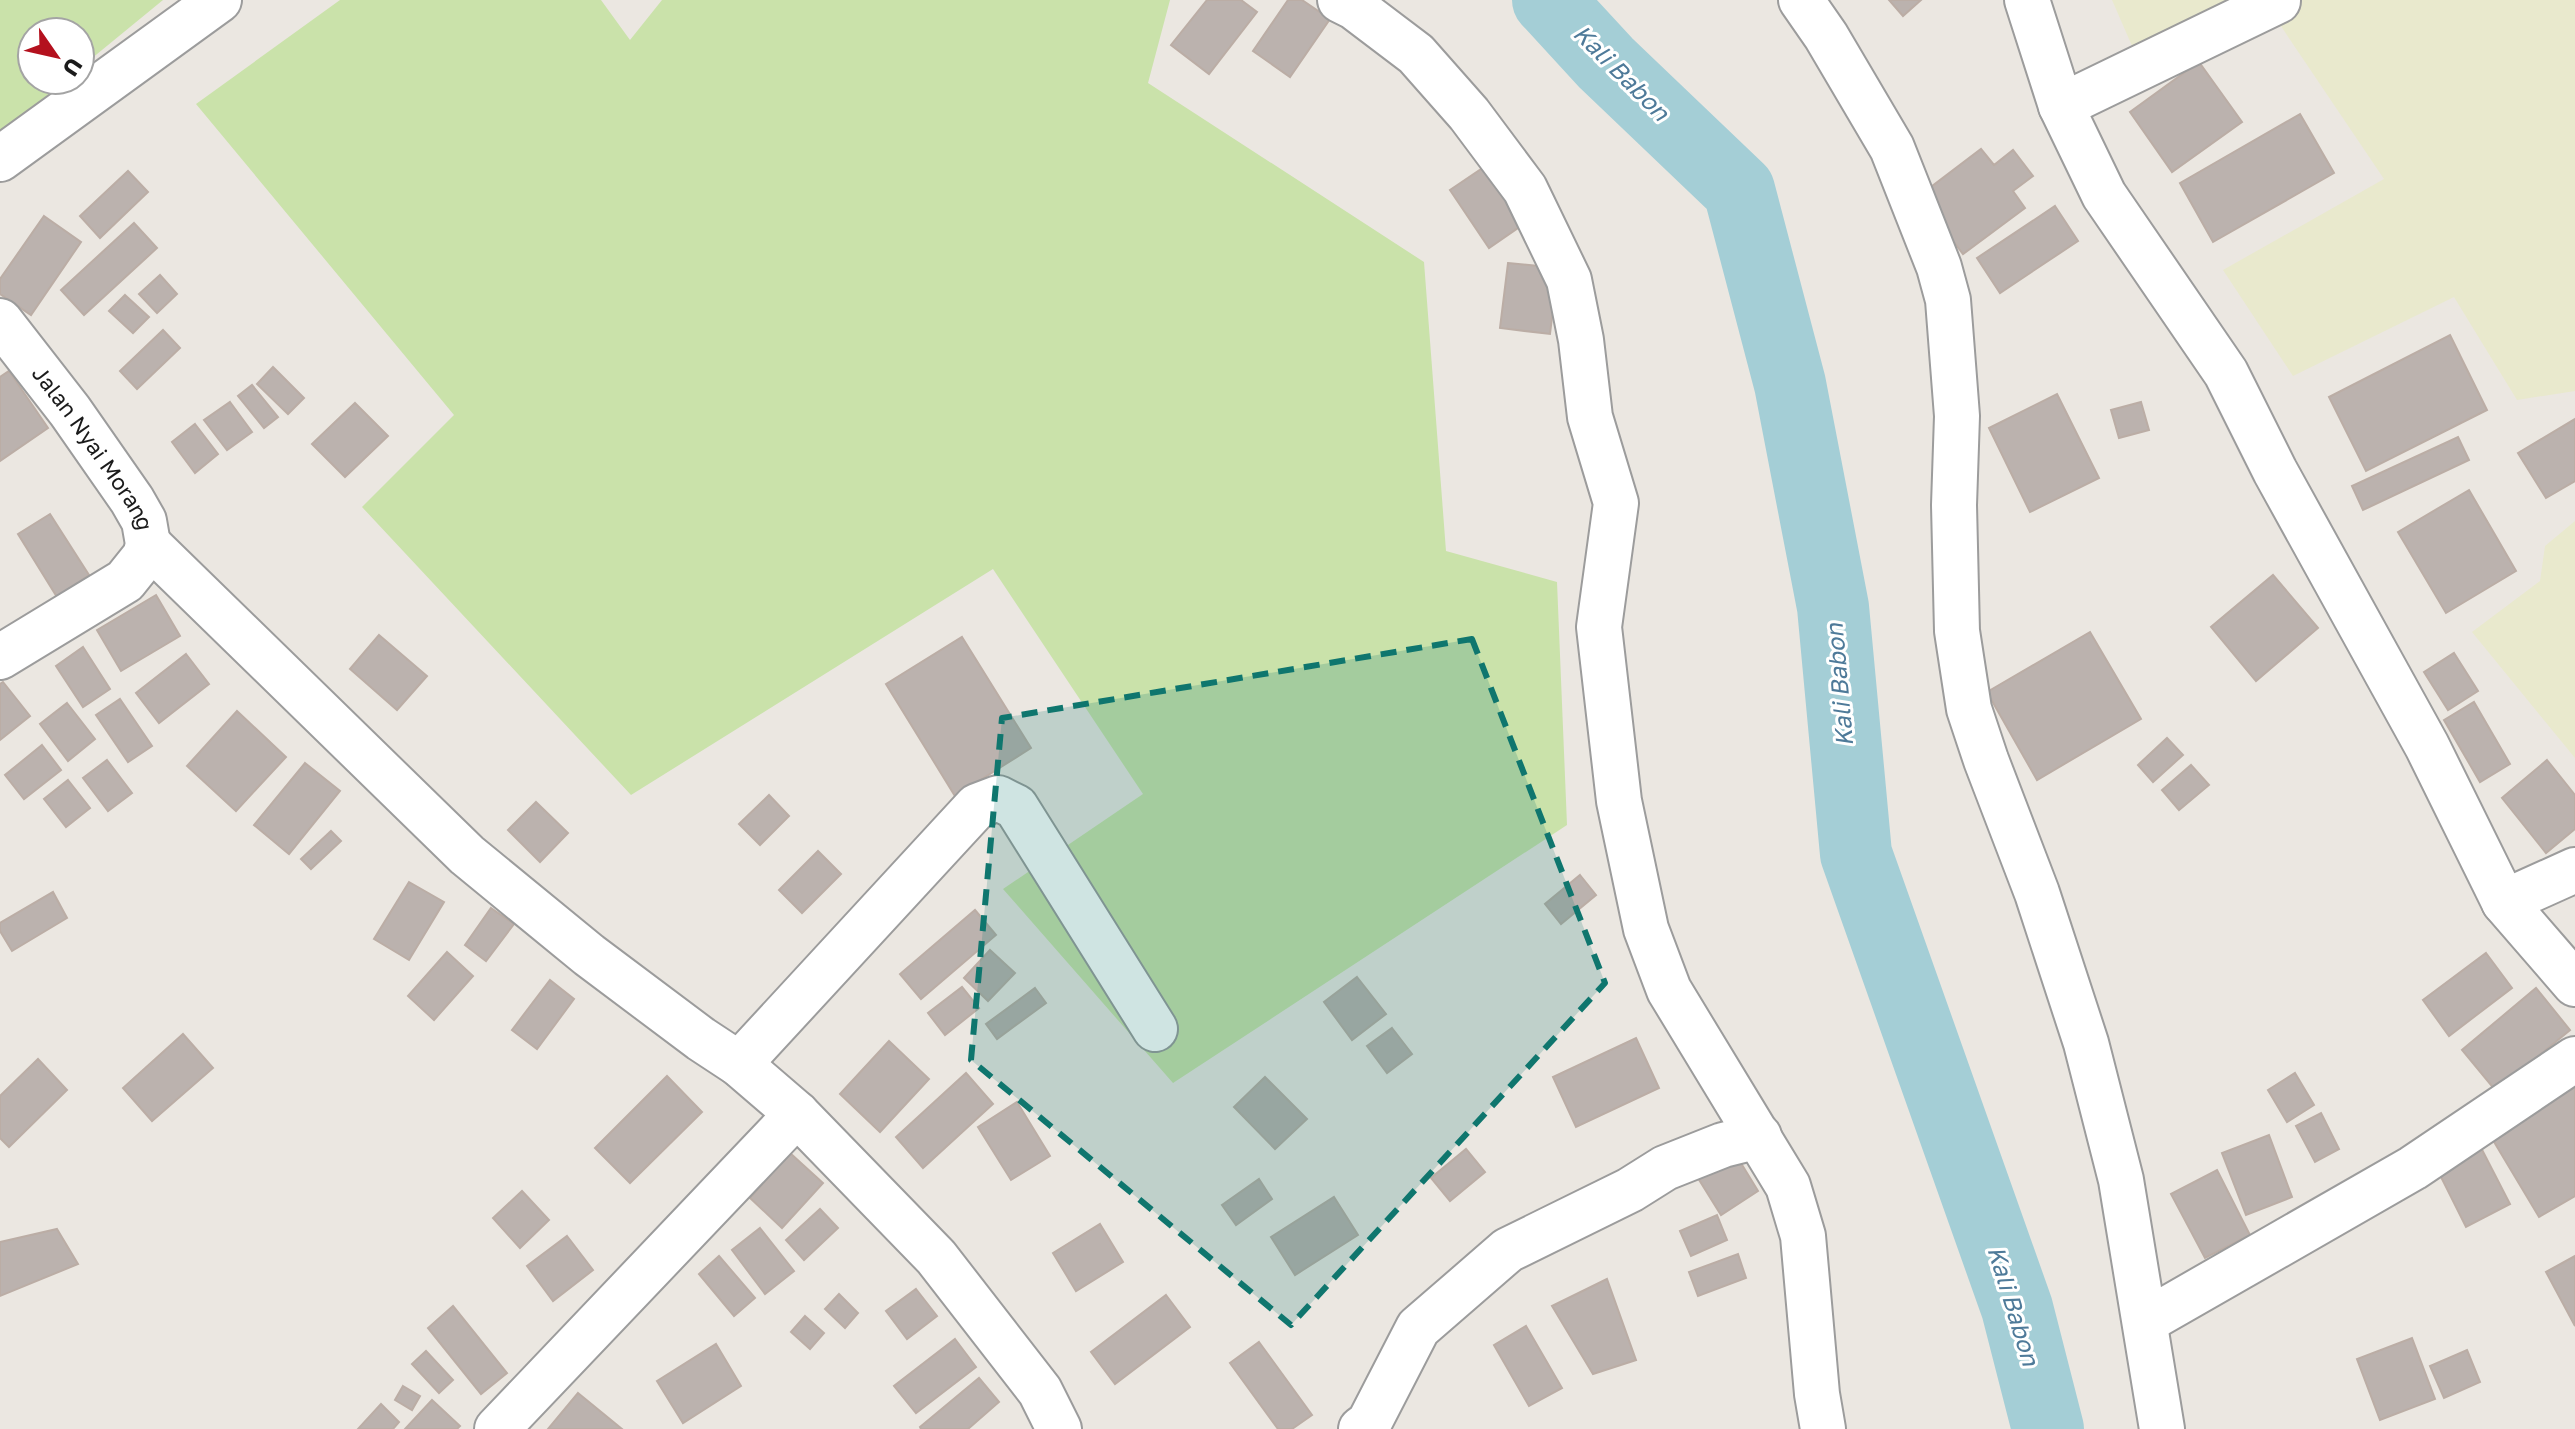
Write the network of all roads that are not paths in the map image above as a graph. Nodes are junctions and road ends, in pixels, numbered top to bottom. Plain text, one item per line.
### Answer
1 (219, 0) edge
2 (1340, 0) edge
3 (1801, 0) edge
4 (2027, 0) edge
5 (2278, 1) edge
6 (2061, 106) junction
7 (0, 159) edge
8 (0, 321) edge
9 (148, 544) junction
10 (0, 657) edge
11 (2575, 870) edge
12 (2504, 902) junction
13 (2575, 984) edge
14 (1155, 1029) dead end
15 (2575, 1059) edge
16 (739, 1064) junction
17 (797, 1114) junction
18 (1759, 1136) junction
19 (2146, 1321) junction
20 (497, 1429) edge
21 (1059, 1429) edge
22 (1361, 1429) edge
23 (1823, 1429) edge
24 (2162, 1429) edge

1 - 7 street
2 - 18 street
3 - 19 street
4 - 6 street
5 - 6 street
6 - 12 street
8 - 9 street, Jalan Nyai Morang
9 - 10 street, Jalan Nyai Morang
9 - 16 street
11 - 12 street
12 - 13 street
14 - 16 street
15 - 19 street
16 - 17 street
17 - 20 street
17 - 21 street
18 - 22 street
18 - 23 street
19 - 24 street

